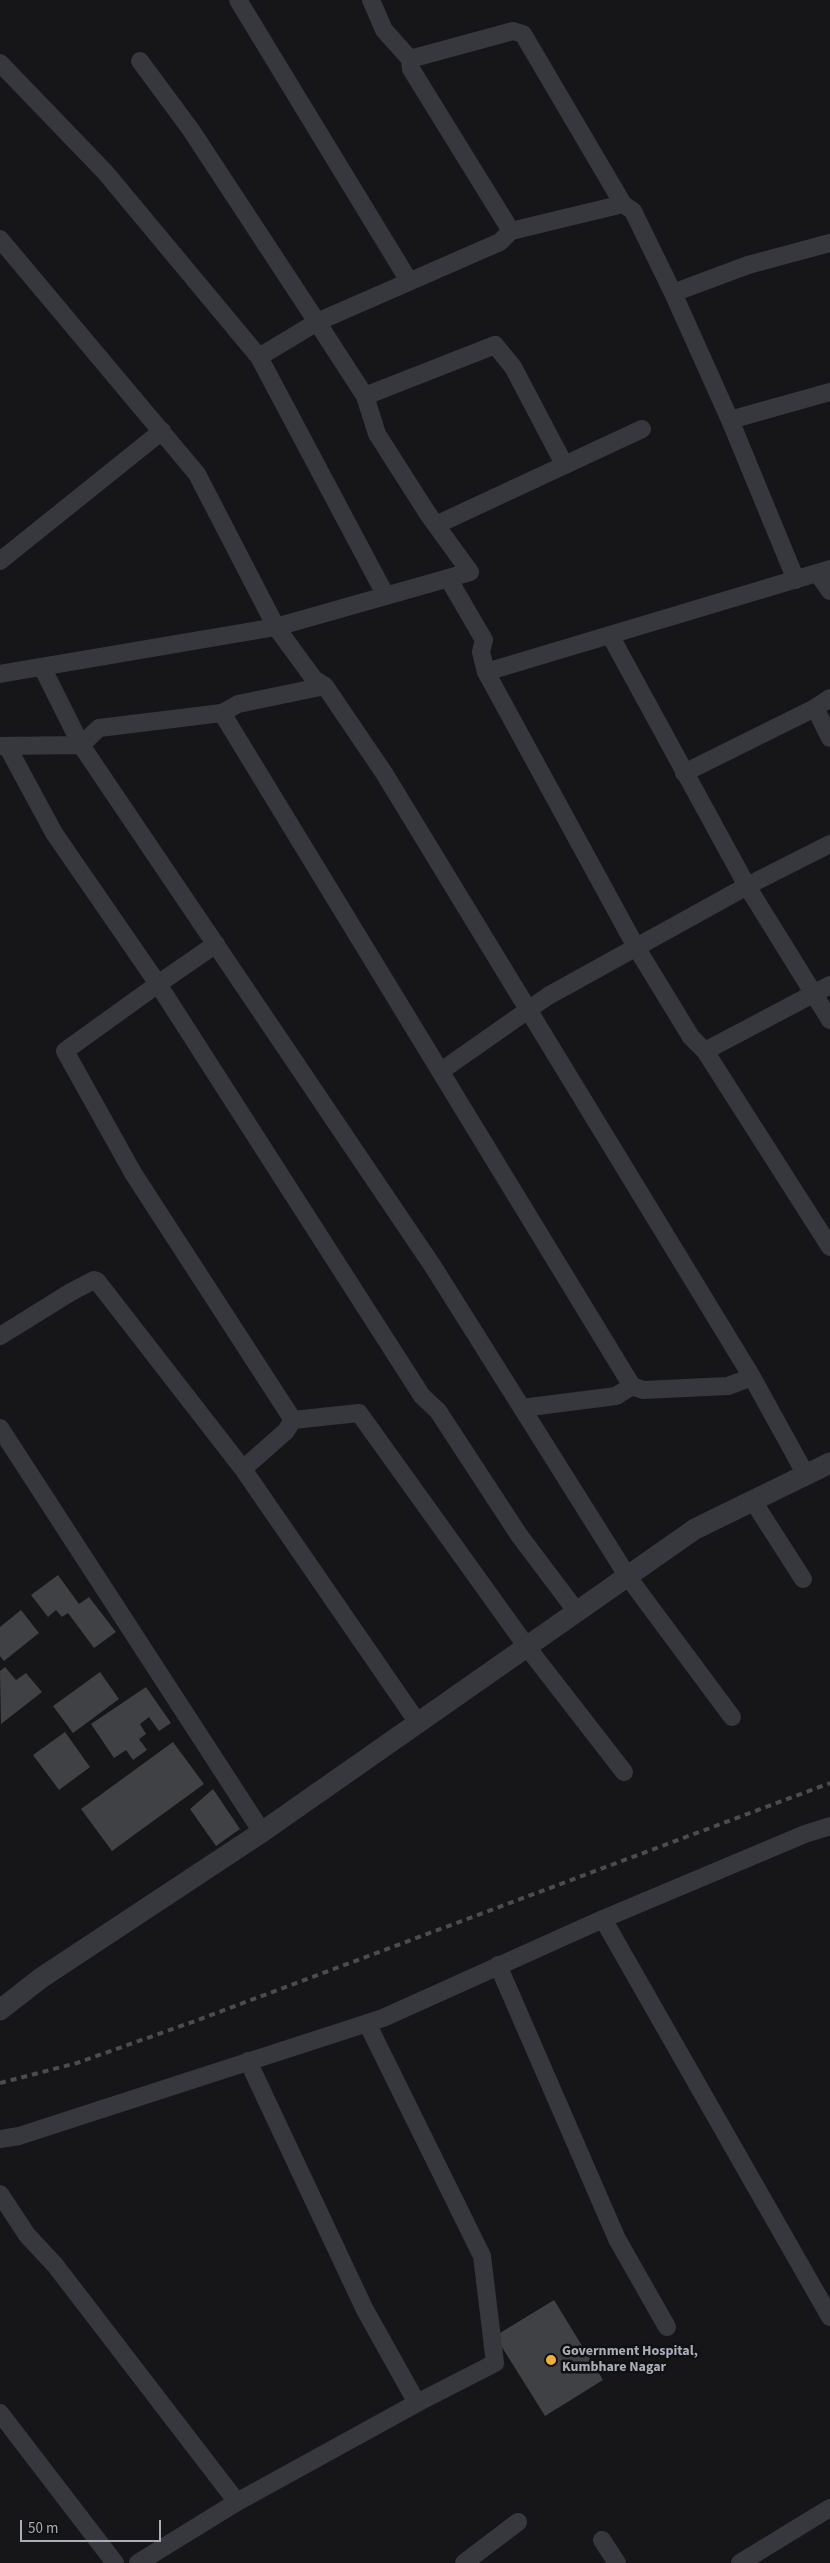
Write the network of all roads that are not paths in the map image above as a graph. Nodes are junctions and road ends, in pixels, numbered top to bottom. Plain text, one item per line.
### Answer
1 (238, 0) edge
2 (371, 0) edge
3 (410, 59) junction
4 (140, 61) dead end
5 (0, 63) edge
6 (623, 204) junction
7 (511, 231) junction
8 (0, 239) edge
9 (830, 243) edge
10 (410, 281) junction
11 (673, 293) junction
12 (317, 322) junction
13 (259, 357) junction
14 (830, 392) edge
15 (364, 396) junction
16 (730, 420) junction
17 (642, 429) dead end
18 (162, 431) junction
19 (564, 464) junction
20 (436, 524) junction
21 (0, 561) edge
22 (824, 571) edge
23 (448, 578) junction
24 (796, 580) junction
25 (830, 591) edge
26 (386, 596) junction
27 (276, 627) junction
28 (610, 635) junction
29 (42, 667) junction
30 (486, 672) junction
31 (0, 674) edge
32 (325, 686) junction
33 (830, 698) edge
34 (815, 708) junction
35 (222, 713) junction
36 (830, 738) edge
37 (81, 745) junction
38 (4, 746) edge
39 (684, 774) junction
40 (830, 844) edge
41 (747, 886) junction
42 (216, 944) junction
43 (636, 947) junction
44 (158, 984) junction
45 (830, 985) edge
46 (812, 994) junction
47 (529, 1012) junction
48 (830, 1020) edge
49 (705, 1051) junction
50 (441, 1071) junction
51 (830, 1247) edge
52 (0, 1336) edge
53 (752, 1377) junction
54 (632, 1386) junction
55 (522, 1408) junction
56 (293, 1420) junction
57 (0, 1428) edge
58 (830, 1463) edge
59 (243, 1469) junction
60 (806, 1474) junction
61 (753, 1501) junction
62 (628, 1577) junction
63 (802, 1579) dead end
64 (577, 1612) junction
65 (527, 1647) junction
66 (732, 1717) dead end
67 (418, 1723) junction
68 (624, 1772) dead end
69 (830, 1826) edge
70 (262, 1832) junction
71 (603, 1920) junction
72 (498, 1965) junction
73 (0, 2010) edge
74 (367, 2023) junction
75 (248, 2061) junction
76 (0, 2139) edge
77 (0, 2194) edge
78 (830, 2316) edge
79 (667, 2327) dead end
80 (417, 2403) junction
81 (0, 2414) edge
82 (237, 2502) junction
83 (830, 2508) edge
84 (518, 2522) dead end
85 (602, 2540) dead end
86 (748, 2561) edge
87 (115, 2563) edge
88 (138, 2563) edge
89 (464, 2563) edge
90 (617, 2563) edge

1 - 10 street
2 - 3 street
3 - 6 street
3 - 7 street
4 - 12 street
5 - 13 street
6 - 7 street
6 - 11 street
7 - 10 street
8 - 18 street
9 - 11 street
10 - 12 street
11 - 16 street
12 - 13 street
12 - 15 street
13 - 26 street
14 - 16 street
15 - 19 street
15 - 20 street
16 - 24 street
17 - 19 street
18 - 21 street
18 - 27 street
19 - 20 street
20 - 23 street
22 - 24 street
22 - 25 street
23 - 26 street
23 - 30 street
24 - 28 street
26 - 27 street
27 - 29 street
27 - 32 street
28 - 30 street
28 - 39 street
29 - 31 street
29 - 37 street
30 - 43 street
32 - 35 street
32 - 47 street
33 - 34 street
34 - 36 street
34 - 39 street
35 - 37 street
35 - 50 street
37 - 38 street
37 - 42 street
38 - 44 street
39 - 41 street
40 - 41 street
41 - 43 street
41 - 46 street
42 - 44 street
42 - 55 street
43 - 47 street
43 - 49 street
44 - 56 street
44 - 64 street
45 - 46 street
46 - 48 street
46 - 49 street
47 - 50 street
47 - 53 street
49 - 51 street
50 - 54 street
52 - 59 street
53 - 54 street
53 - 60 street
54 - 55 street
55 - 62 street
56 - 59 street
56 - 65 street
57 - 70 street
58 - 60 street
59 - 67 street
60 - 61 street
61 - 62 street
61 - 63 street
62 - 64 street
62 - 66 street
64 - 65 street
65 - 67 street
65 - 68 street
67 - 70 street
69 - 71 street
70 - 73 street
71 - 72 street
71 - 78 street
72 - 74 street
72 - 79 street
74 - 75 street
74 - 80 street
75 - 76 street
75 - 80 street
77 - 82 street
80 - 82 street
81 - 87 street
82 - 88 street
83 - 86 street
84 - 89 street
85 - 90 street

